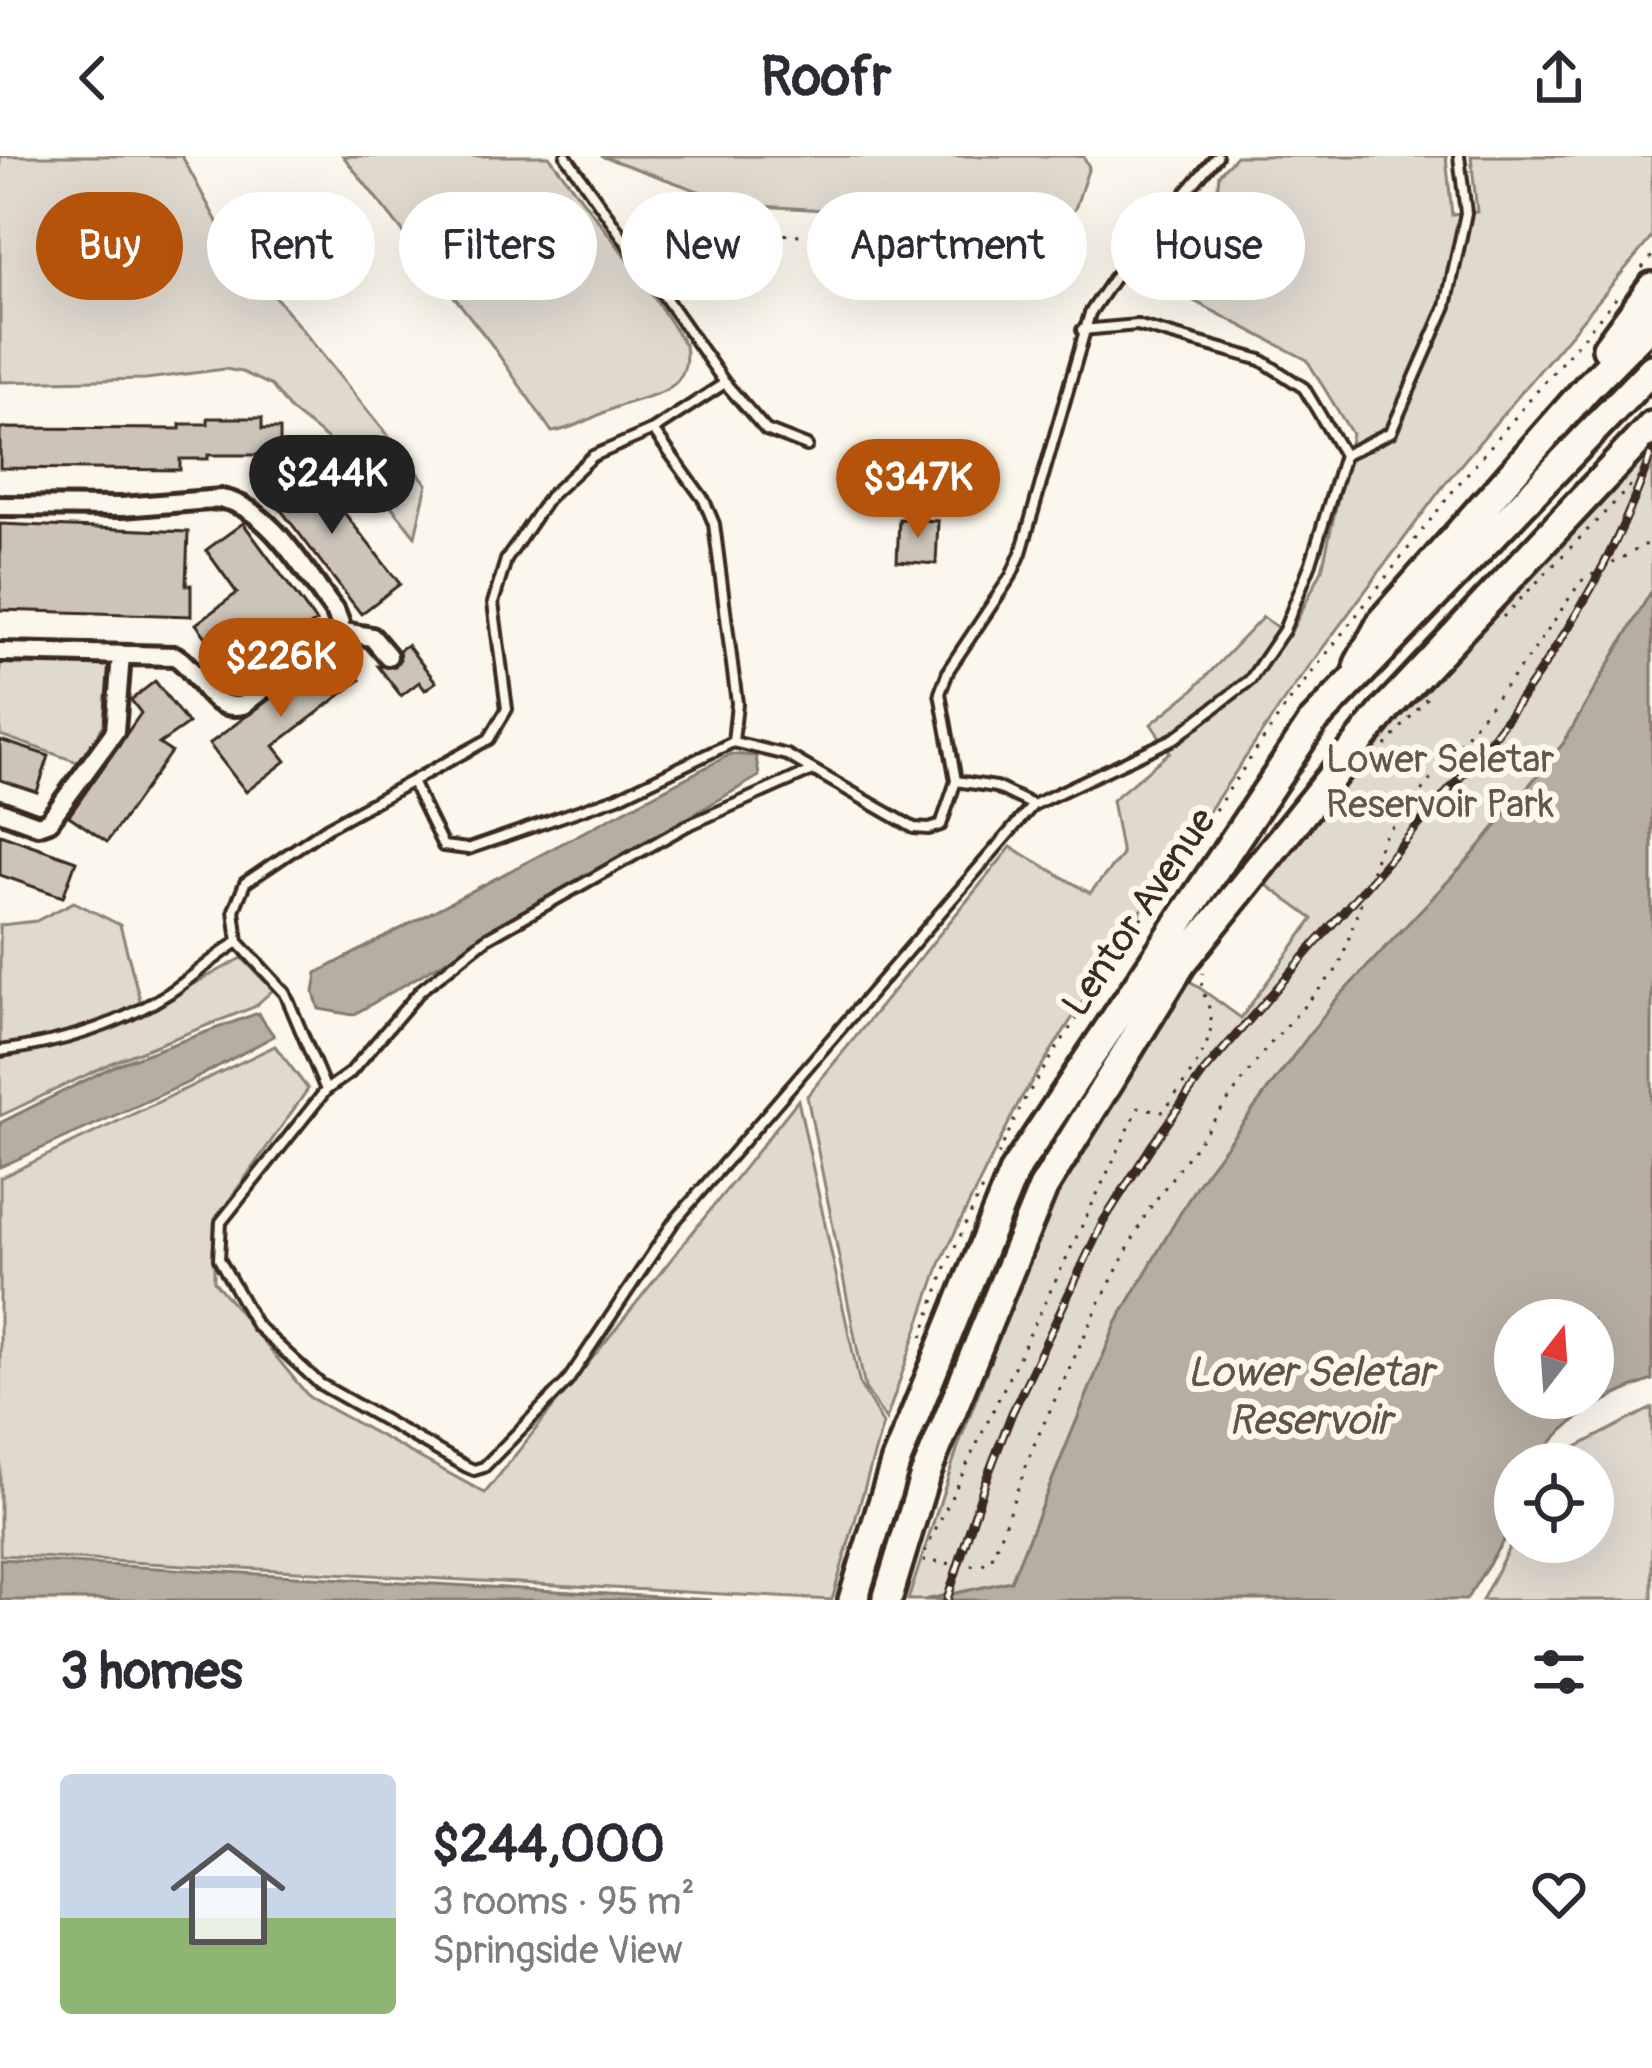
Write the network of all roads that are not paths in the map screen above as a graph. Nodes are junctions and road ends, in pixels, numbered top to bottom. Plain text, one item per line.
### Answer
1 (566, 156) edge
2 (1217, 156) edge
3 (1459, 156) edge
4 (1652, 287) edge
5 (1652, 322) edge
6 (1082, 330) junction
7 (1652, 369) edge
8 (725, 383) junction
9 (1652, 426) edge
10 (652, 430) junction
11 (807, 446) dead end
12 (1529, 453) junction
13 (1344, 454) junction
14 (0, 506) edge
15 (338, 631) junction
16 (0, 652) edge
17 (121, 655) junction
18 (388, 656) dead end
19 (1345, 692) junction
20 (733, 742) junction
21 (813, 770) junction
22 (956, 781) junction
23 (412, 782) junction
24 (1033, 805) junction
25 (0, 811) edge
26 (238, 942) junction
27 (0, 1051) edge
28 (326, 1090) junction
29 (853, 1600) edge
30 (887, 1600) edge

1 - 8 lane
2 - 6 lane
3 - 13 lane
4 - 12 main road
5 - 12 main road
6 - 13 lane
6 - 22 lane
7 - 19 main road, Lentor Avenue
8 - 10 lane
8 - 11 lane
9 - 30 main road, Lentor Avenue
10 - 20 lane
10 - 23 lane
12 - 19 main road
13 - 24 lane
14 - 15 street
15 - 17 street
15 - 18 street
16 - 17 street
17 - 25 street
19 - 29 main road, Lentor Avenue
20 - 21 lane
20 - 23 lane
21 - 22 lane
21 - 28 lane
22 - 24 lane
23 - 26 lane
24 - 28 lane
26 - 27 lane
26 - 28 lane

